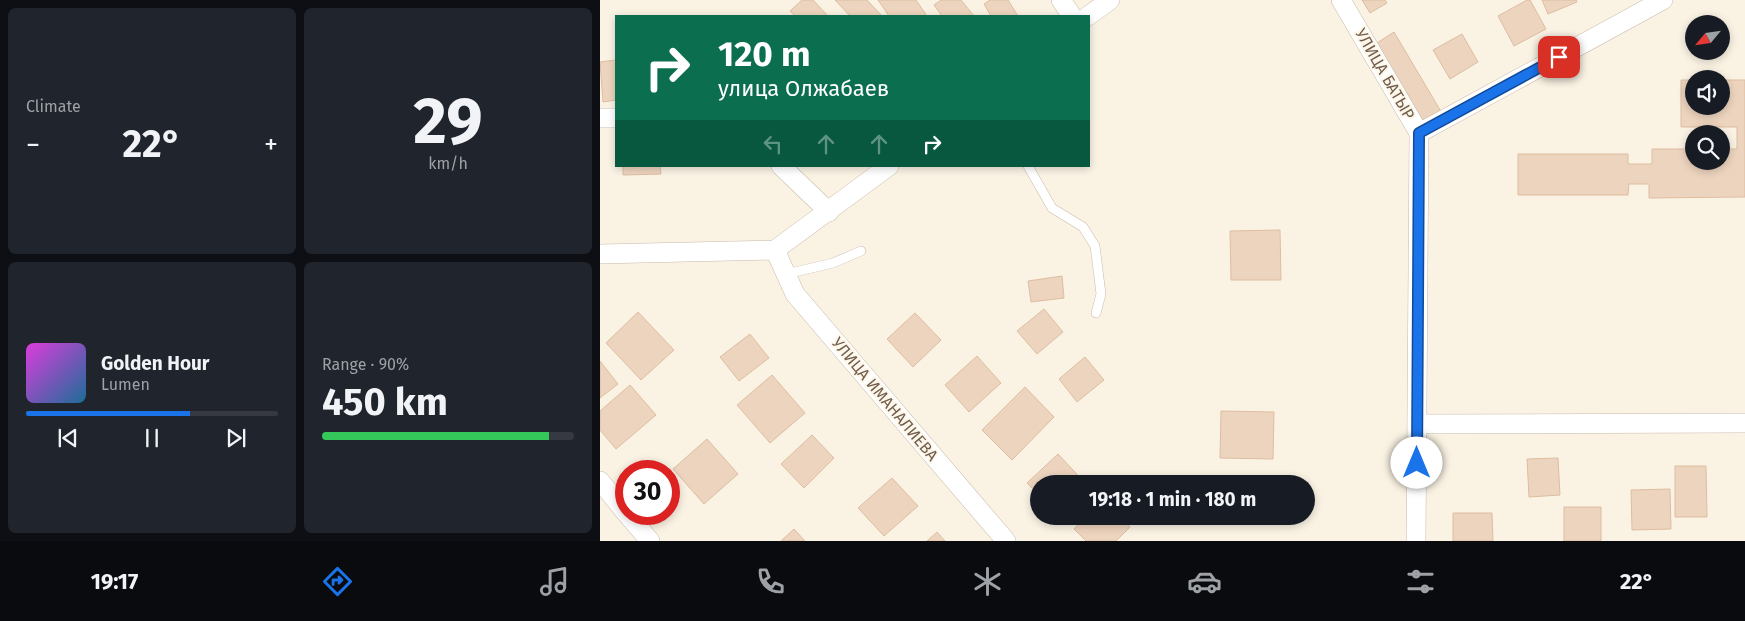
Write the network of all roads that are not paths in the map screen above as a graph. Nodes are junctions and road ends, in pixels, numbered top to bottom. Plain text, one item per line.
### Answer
1 (1061, 0) edge
2 (1110, 0) edge
3 (1341, 0) edge
4 (1664, 0) edge
5 (1071, 15) edge
6 (1089, 15) edge
7 (600, 118) edge
8 (615, 118) edge
9 (1419, 133) junction
10 (782, 167) edge
11 (888, 167) edge
12 (1029, 167) edge
13 (829, 212) junction
14 (775, 250) junction
15 (861, 251) dead end
16 (600, 254) edge
17 (786, 274) junction
18 (1096, 313) dead end
19 (1745, 422) edge
20 (1417, 424) junction
21 (600, 481) edge
22 (615, 499) edge
23 (637, 525) edge
24 (650, 541) edge
25 (1006, 541) edge
26 (1416, 541) edge

1 - 5 street
2 - 6 street
3 - 9 street, УЛИЦА БАТЫР
4 - 9 street
7 - 8 street
9 - 20 street, УЛИЦА БАТЫР
10 - 13 street
11 - 13 street
12 - 18 lane
13 - 14 street
14 - 16 street
14 - 17 street, УЛИЦА ИМАНАЛИЕВА
15 - 17 lane
17 - 25 street, УЛИЦА ИМАНАЛИЕВА
19 - 20 street
20 - 26 street, УЛИЦА БАТЫР
21 - 22 street
23 - 24 street

